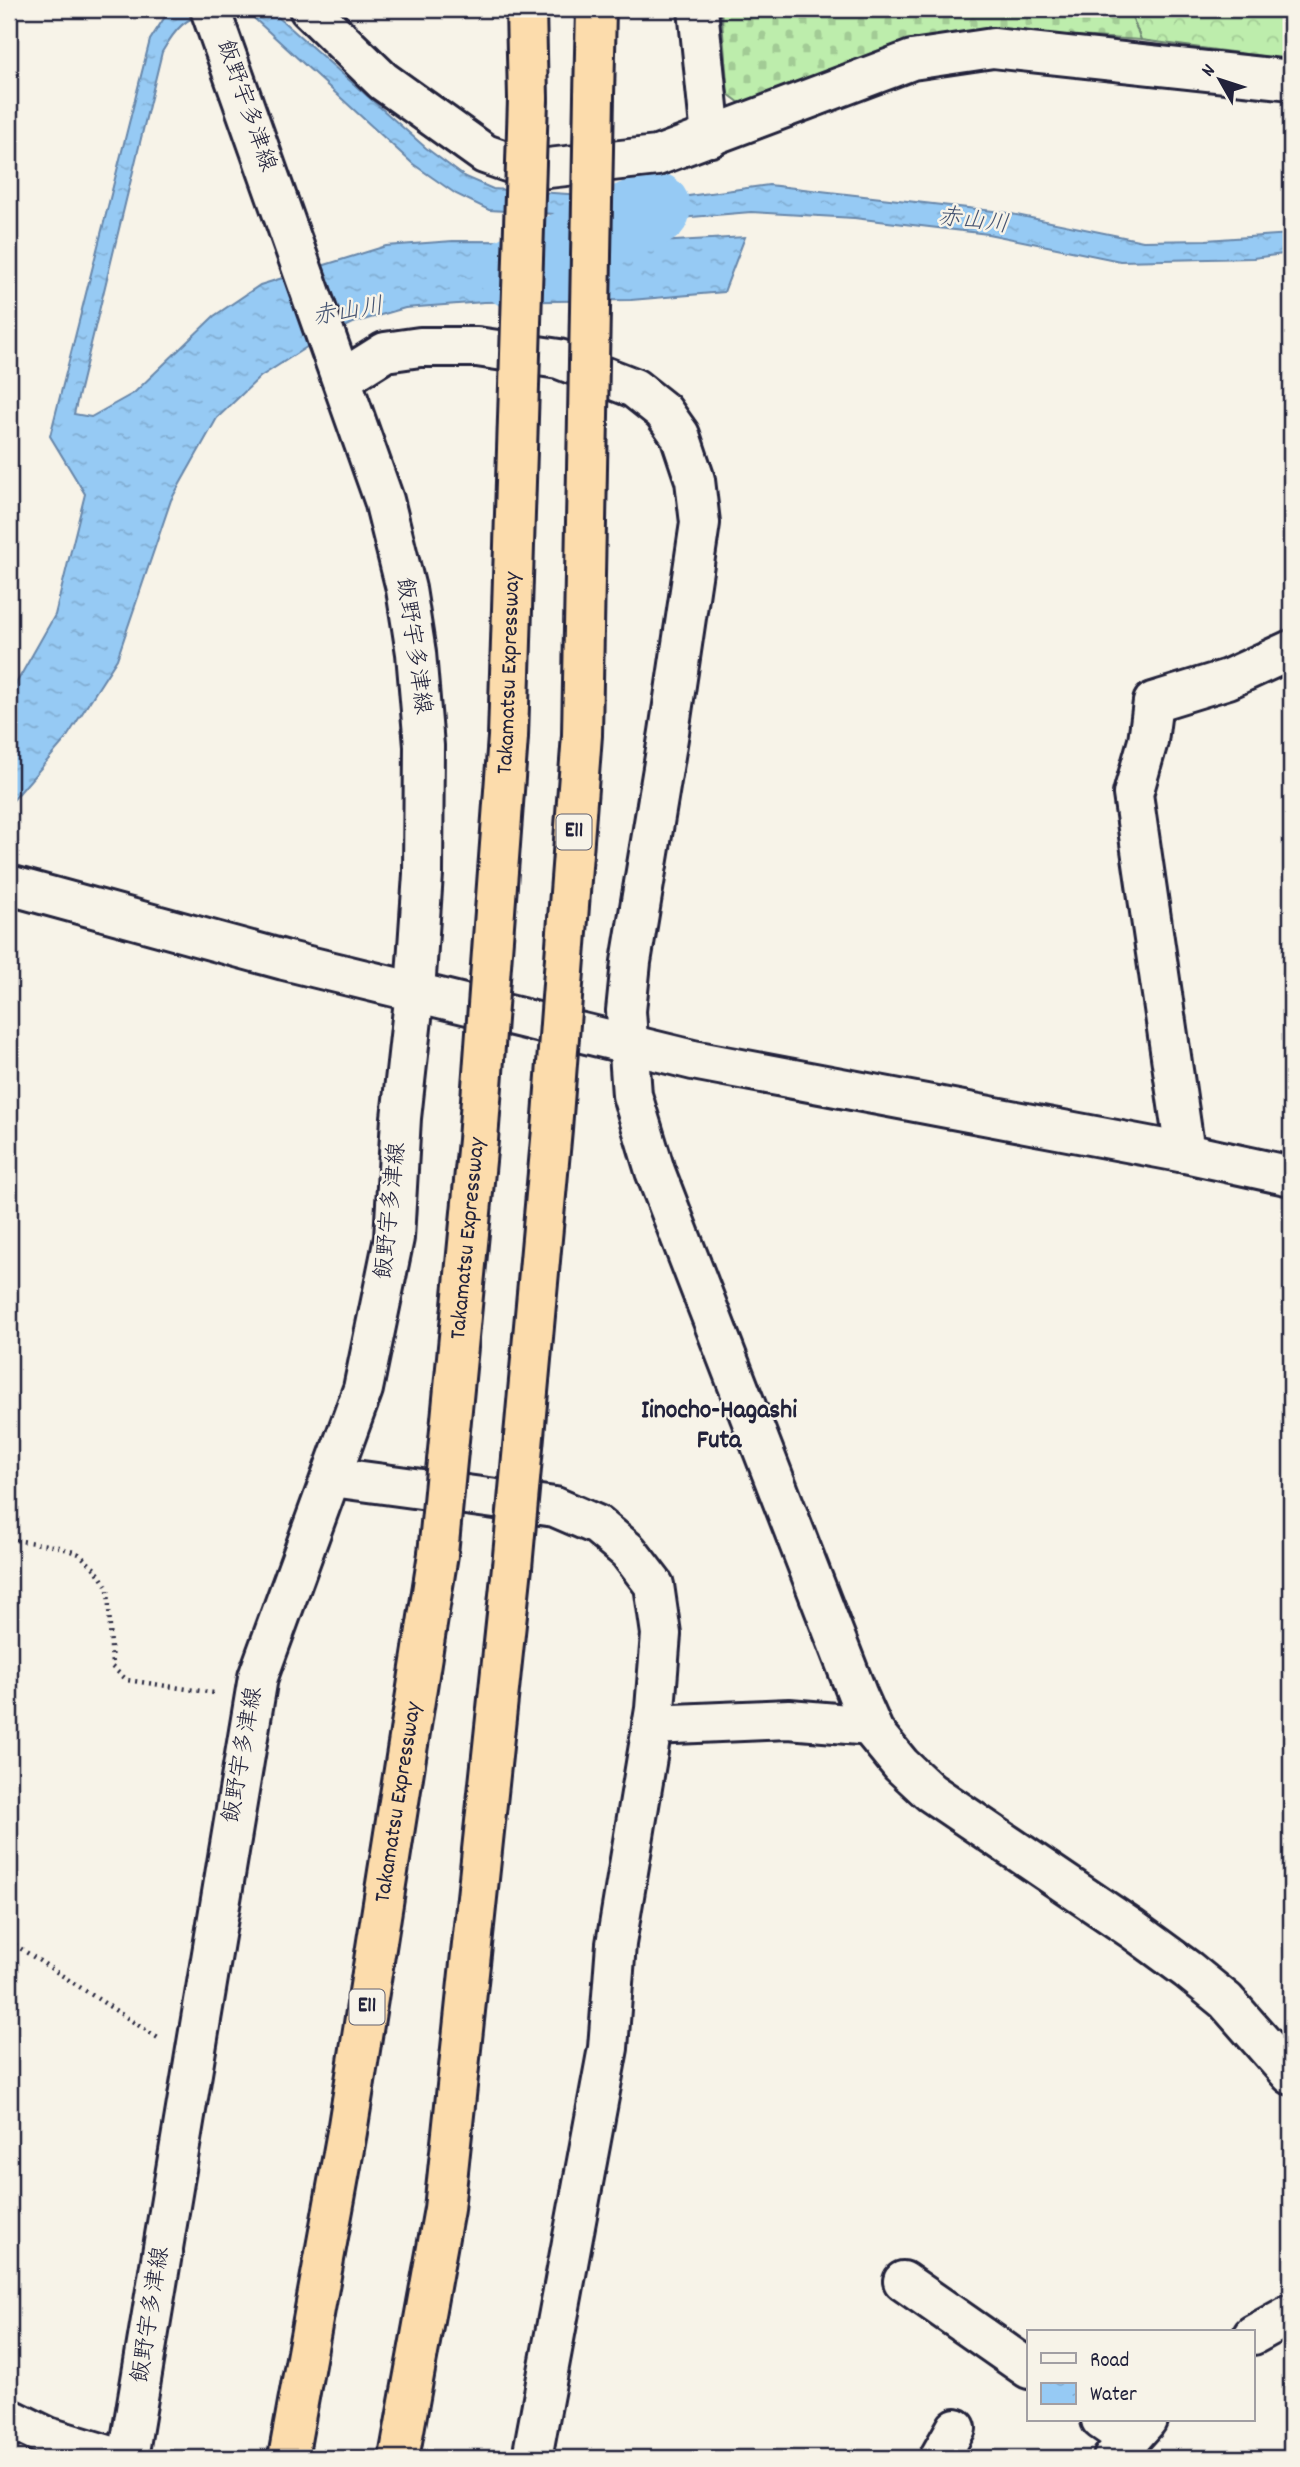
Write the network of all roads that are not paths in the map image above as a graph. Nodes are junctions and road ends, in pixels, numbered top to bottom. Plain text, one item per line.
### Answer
1 (210, 9) edge
2 (309, 9) edge
3 (526, 9) edge
4 (596, 9) edge
5 (698, 9) edge
6 (1291, 80) edge
7 (711, 137) junction
8 (338, 369) junction
9 (1291, 650) edge
10 (9, 885) edge
11 (415, 991) junction
12 (628, 1045) junction
13 (1185, 1153) junction
14 (1291, 1175) edge
15 (332, 1477) junction
16 (652, 1725) junction
17 (871, 1726) junction
18 (1291, 2076) edge
19 (904, 2281) dead end
20 (1291, 2314) edge
21 (1254, 2334) edge
22 (1027, 2368) edge
23 (9, 2418) edge
24 (118, 2458) edge
25 (128, 2458) edge
26 (288, 2458) edge
27 (399, 2458) edge
28 (532, 2458) edge

1 - 8 street, 飯野宇多津線
2 - 7 street
3 - 26 highway, Takamatsu Expressway / E11, bridge
4 - 27 highway, E11, bridge
5 - 7 street
6 - 7 street
8 - 11 street, 飯野宇多津線
8 - 12 street
9 - 13 street
10 - 11 street
11 - 12 street
11 - 15 street, 飯野宇多津線
12 - 13 street
12 - 17 street
13 - 14 street
15 - 16 street
15 - 25 street, 飯野宇多津線
16 - 17 street
16 - 28 street
17 - 18 street
19 - 22 street
20 - 21 street
23 - 24 street

